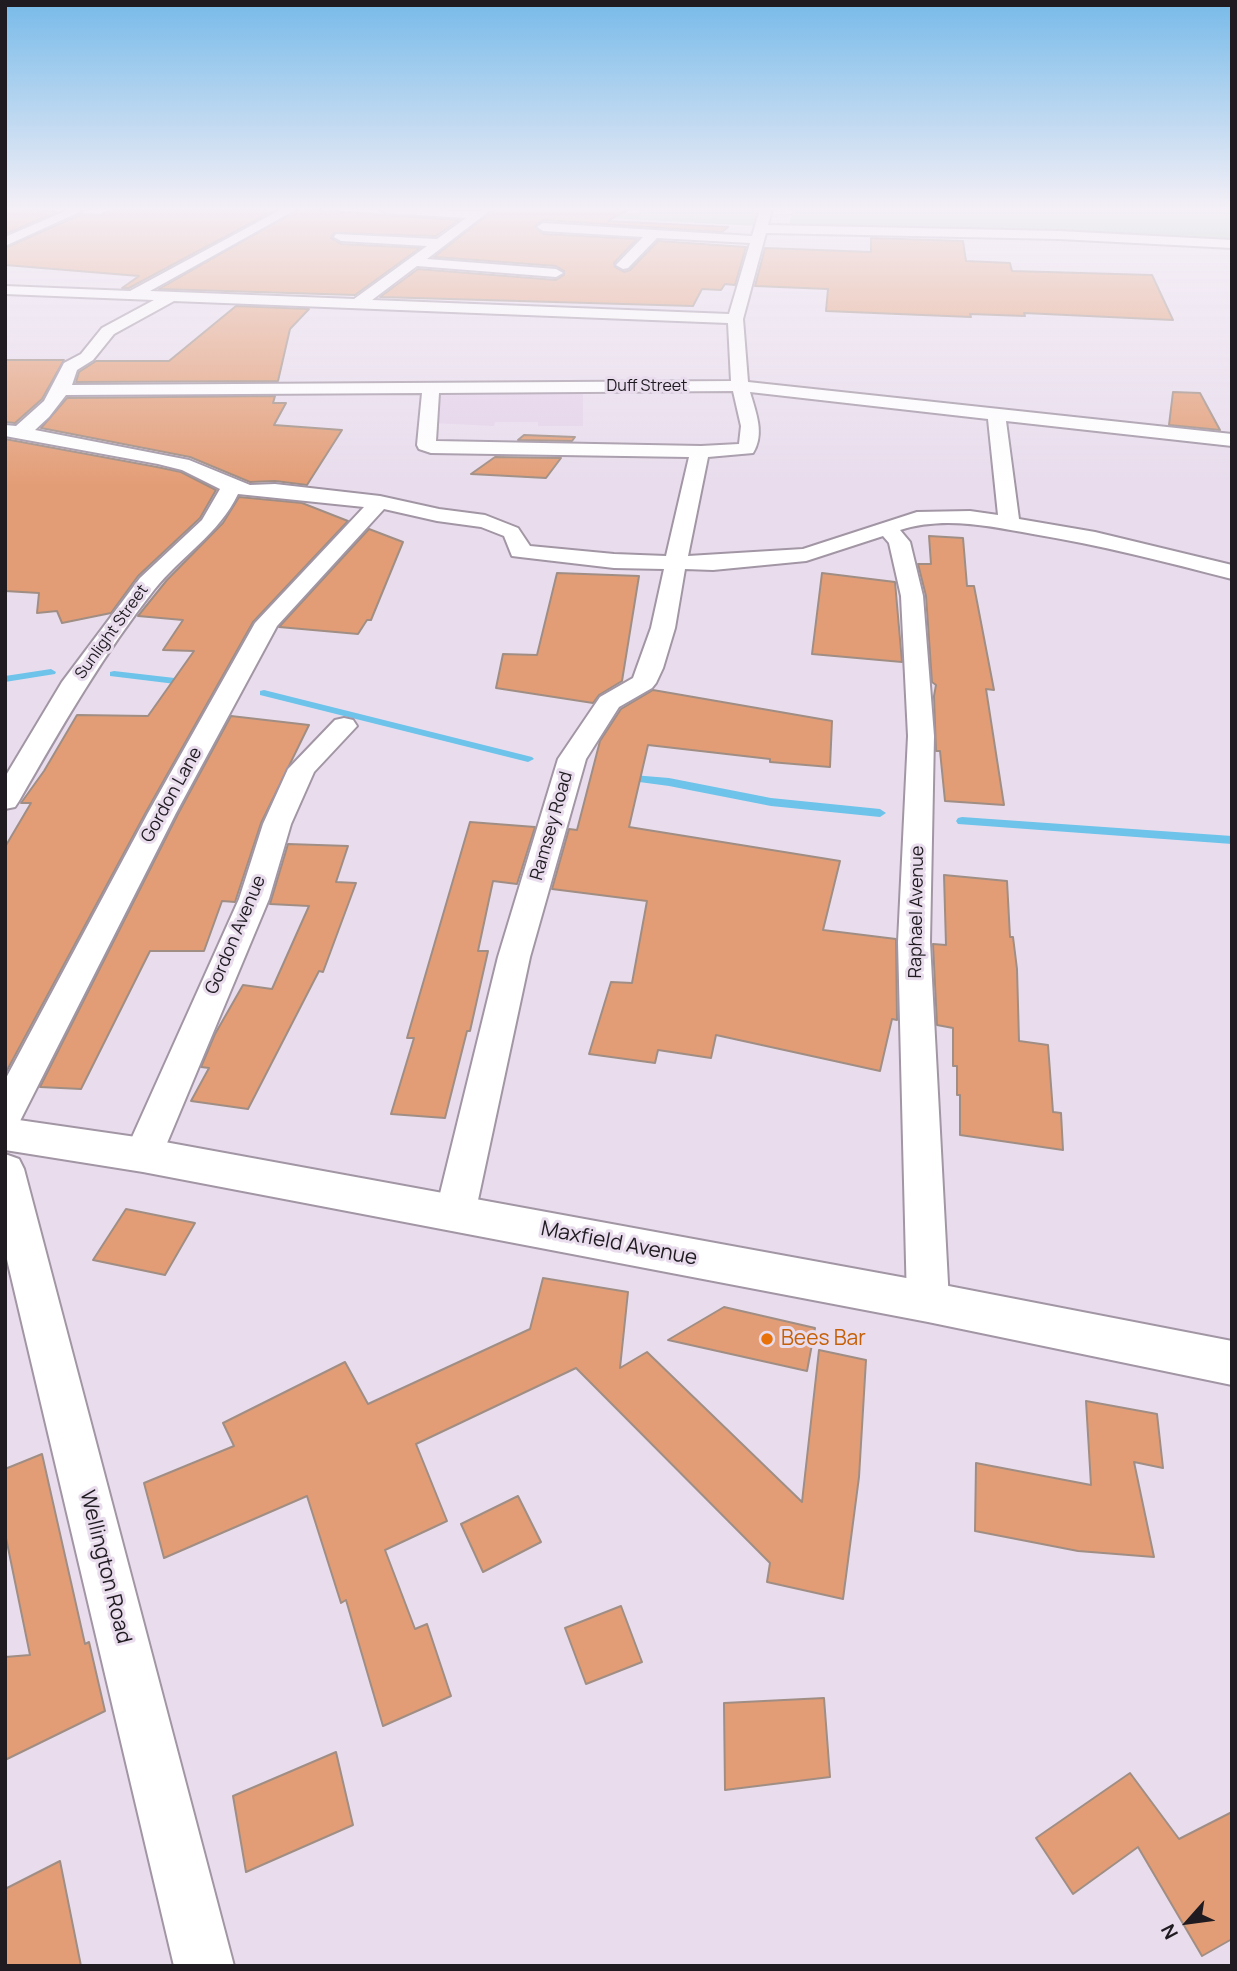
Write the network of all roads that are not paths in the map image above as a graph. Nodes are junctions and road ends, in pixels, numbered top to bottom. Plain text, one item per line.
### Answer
1 (164, 301) edge
2 (296, 301) edge
3 (362, 301) edge
4 (740, 301) edge
5 (359, 303) junction
6 (735, 319) junction
7 (740, 386) junction
8 (59, 390) junction
9 (431, 390) junction
10 (996, 413) junction
11 (12, 432) edge
12 (1232, 440) edge
13 (701, 452) junction
14 (231, 486) junction
15 (380, 502) junction
16 (1009, 521) junction
17 (887, 528) junction
18 (675, 562) junction
19 (1232, 572) edge
20 (344, 726) dead end
21 (5, 801) edge
22 (5, 1115) edge
23 (5, 1134) edge
24 (143, 1155) junction
25 (5, 1169) edge
26 (455, 1214) junction
27 (928, 1302) junction
28 (1232, 1363) edge
29 (204, 1966) edge

1 - 8 street
2 - 5 street
3 - 5 street
4 - 6 street
5 - 6 street
6 - 7 street
7 - 9 street, Duff Street
7 - 10 street, Duff Street
7 - 13 street
8 - 9 street, Duff Street
8 - 11 street
9 - 13 street
10 - 12 street, Duff Street
10 - 16 street
11 - 14 street
13 - 18 street, Ramsey Road
14 - 15 street
14 - 21 street, Sunlight Street
15 - 18 street
15 - 22 street, Gordon Lane
16 - 17 street
16 - 19 street
17 - 18 street
17 - 27 street, Raphael Avenue
18 - 26 street, Ramsey Road
20 - 24 street, Gordon Avenue
23 - 24 main road, Maxfield Avenue
24 - 26 main road, Maxfield Avenue
25 - 29 street, Wellington Road
26 - 27 main road, Maxfield Avenue
27 - 28 main road, Maxfield Avenue

